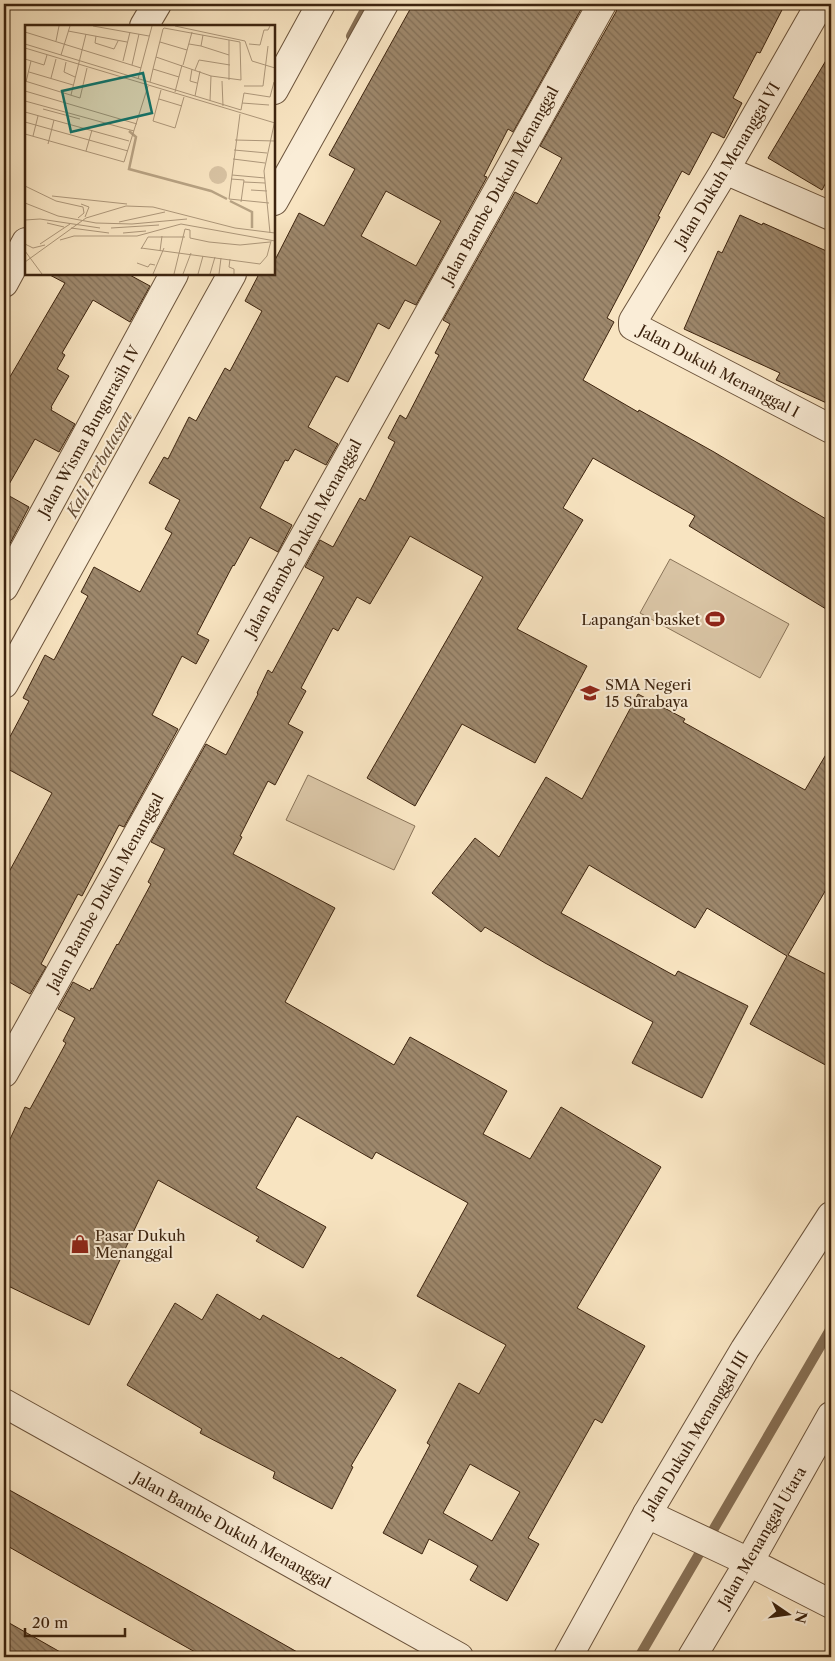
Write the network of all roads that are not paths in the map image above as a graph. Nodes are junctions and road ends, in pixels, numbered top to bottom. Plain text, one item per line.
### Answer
1 (157, 4) edge
2 (321, 4) edge
3 (384, 4) edge
4 (602, 4) edge
5 (820, 4) edge
6 (145, 25) edge
7 (275, 88) edge
8 (725, 170) junction
9 (275, 198) edge
10 (831, 216) edge
11 (25, 244) edge
12 (173, 275) edge
13 (231, 275) edge
14 (4, 283) edge
15 (633, 326) joint
16 (831, 429) edge
17 (4, 588) edge
18 (4, 684) edge
19 (4, 1073) edge
20 (831, 1216) edge
21 (4, 1403) edge
22 (831, 1416) edge
23 (653, 1516) junction
24 (742, 1559) junction
25 (831, 1604) edge
26 (460, 1657) edge
27 (568, 1657) edge
28 (692, 1657) edge

1 - 6 street
2 - 7 street
3 - 9 street
4 - 19 street, Jalan Bambe Dukuh Menanggal
5 - 8 street, Jalan Dukuh Menanggal VI
8 - 10 street
8 - 15 street, Jalan Dukuh Menanggal VI
11 - 14 street
12 - 17 street, Jalan Wisma Bungurasih IV
13 - 18 street
15 - 16 street, Jalan Dukuh Menanggal I
20 - 23 street, Jalan Dukuh Menanggal III
21 - 26 street, Jalan Bambe Dukuh Menanggal
22 - 24 street, Jalan Menanggal Utara
23 - 24 street
23 - 27 street, Jalan Dukuh Menanggal III
24 - 25 street
24 - 28 street, Jalan Menanggal Utara

